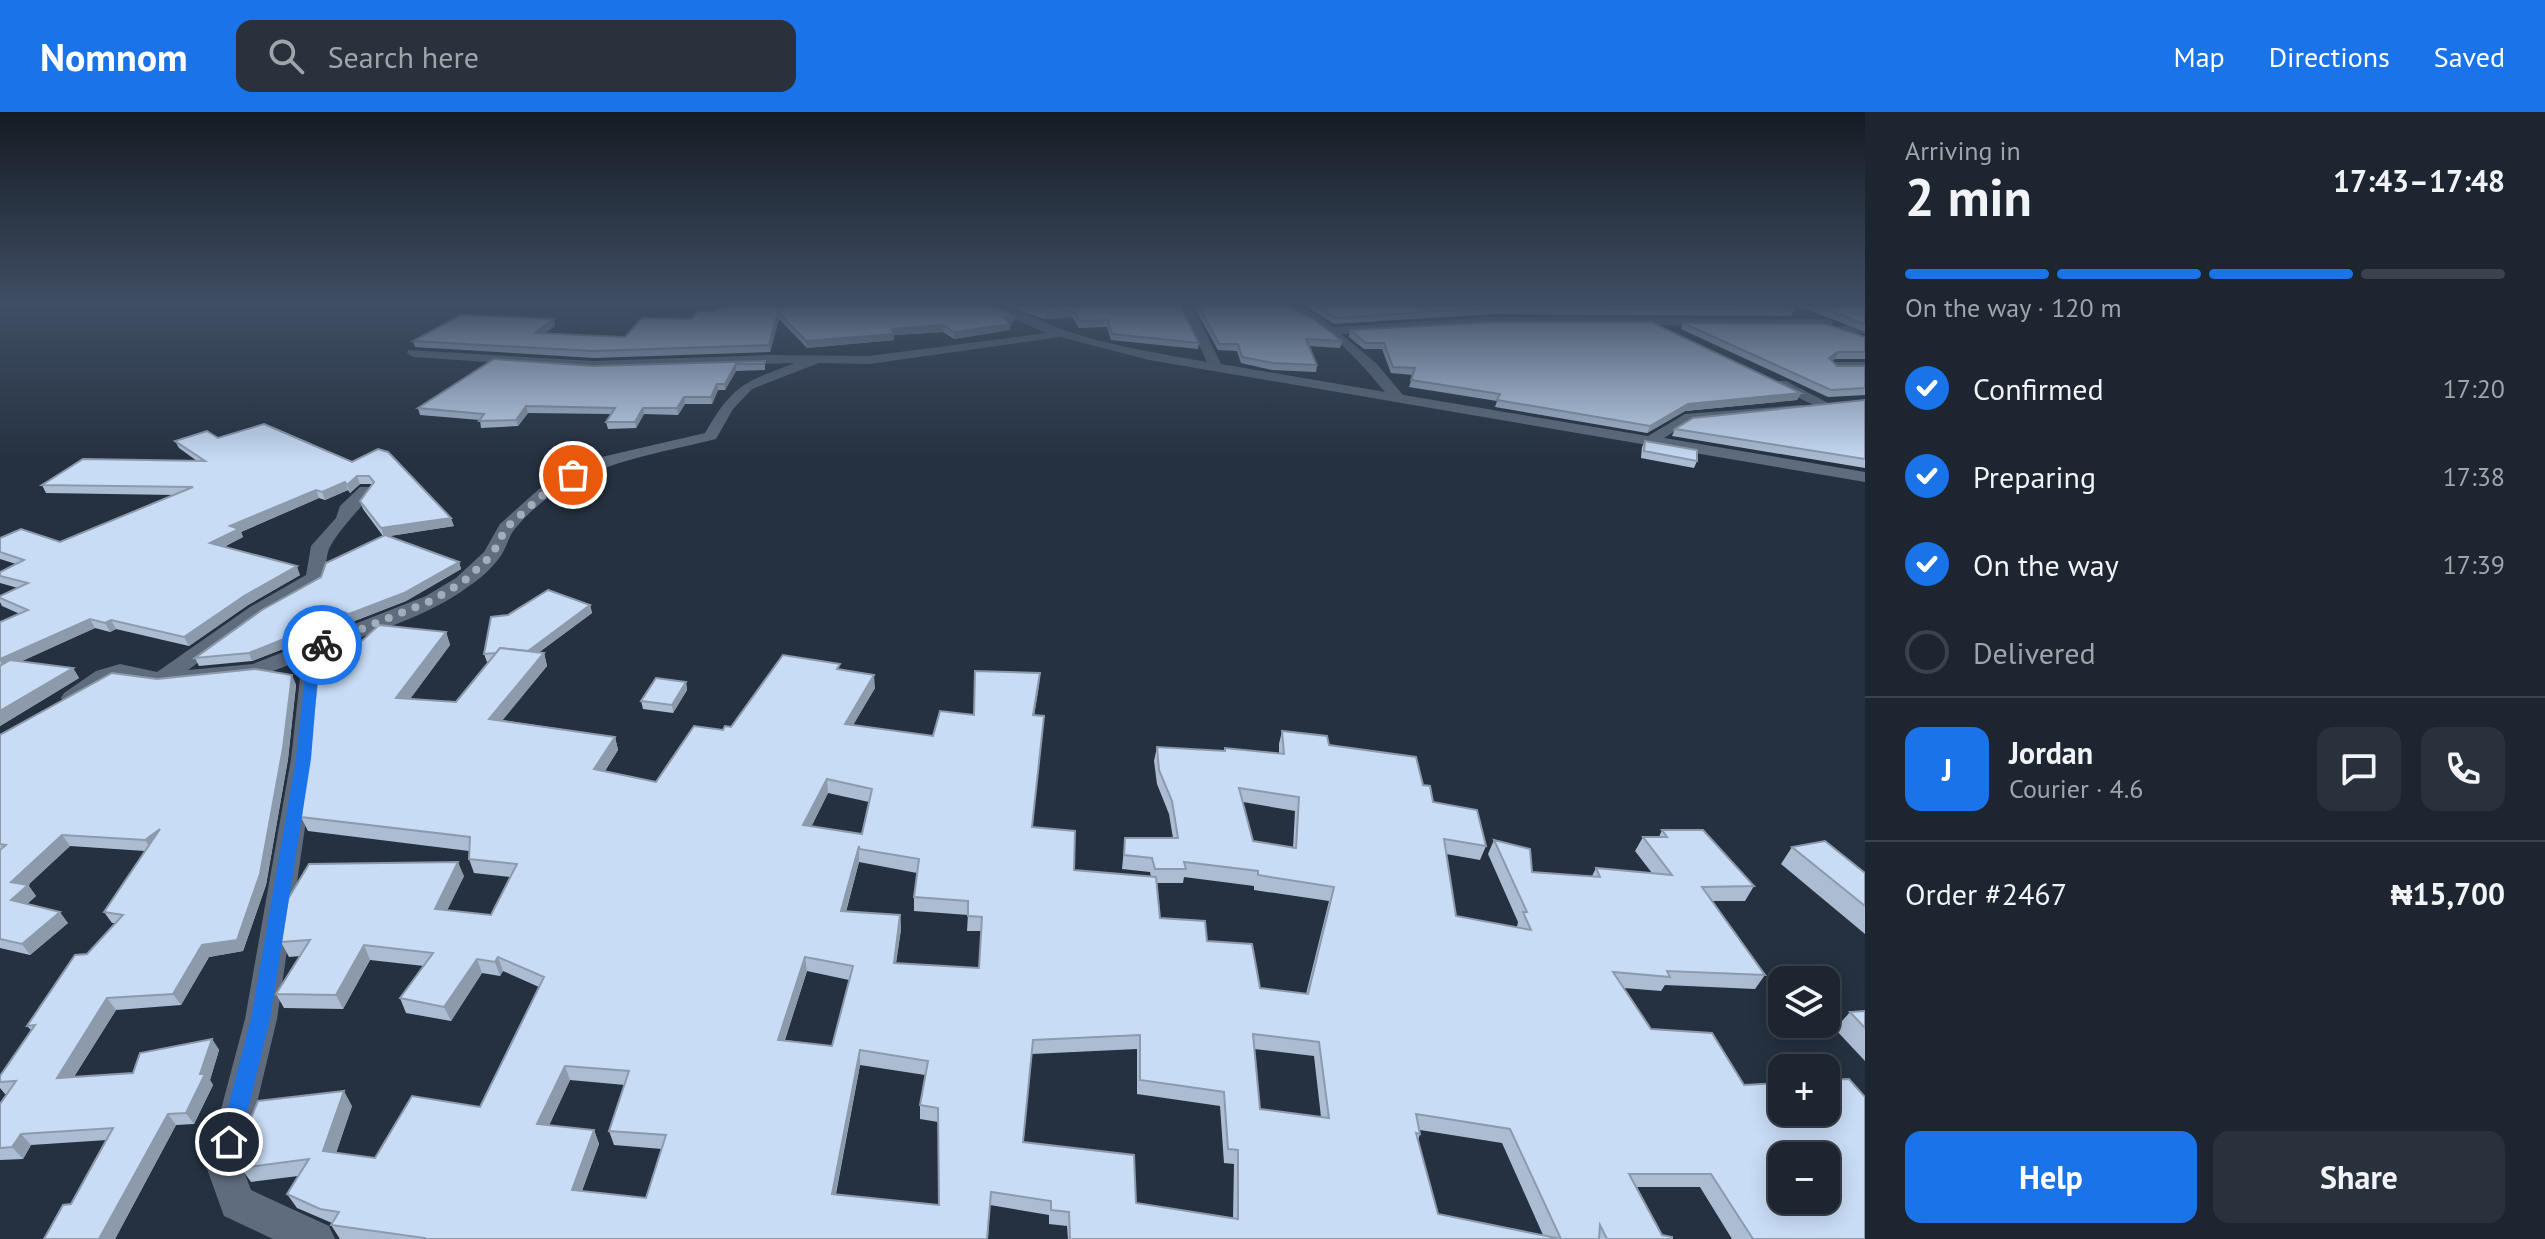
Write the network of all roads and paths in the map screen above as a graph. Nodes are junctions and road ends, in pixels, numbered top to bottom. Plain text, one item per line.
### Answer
1 (468, 358) edge
2 (889, 358) edge
3 (1164, 358) edge
4 (1211, 358) edge
5 (1361, 358) edge
6 (817, 359) junction
7 (1835, 366) edge
8 (1865, 366) edge
9 (1216, 367) junction
10 (1770, 379) edge
11 (1398, 398) junction
12 (1650, 441) junction
13 (1865, 477) edge
14 (366, 491) edge
15 (314, 648) junction
16 (162, 679) junction
17 (57, 706) edge
18 (316, 1239) edge

1 - 6 street
2 - 6 street
3 - 9 street
4 - 9 street
5 - 11 street
6 - 15 street
7 - 8 street
9 - 11 street
10 - 12 street
11 - 12 street
12 - 13 street
14 - 16 street
15 - 16 street
15 - 18 street
16 - 17 street

